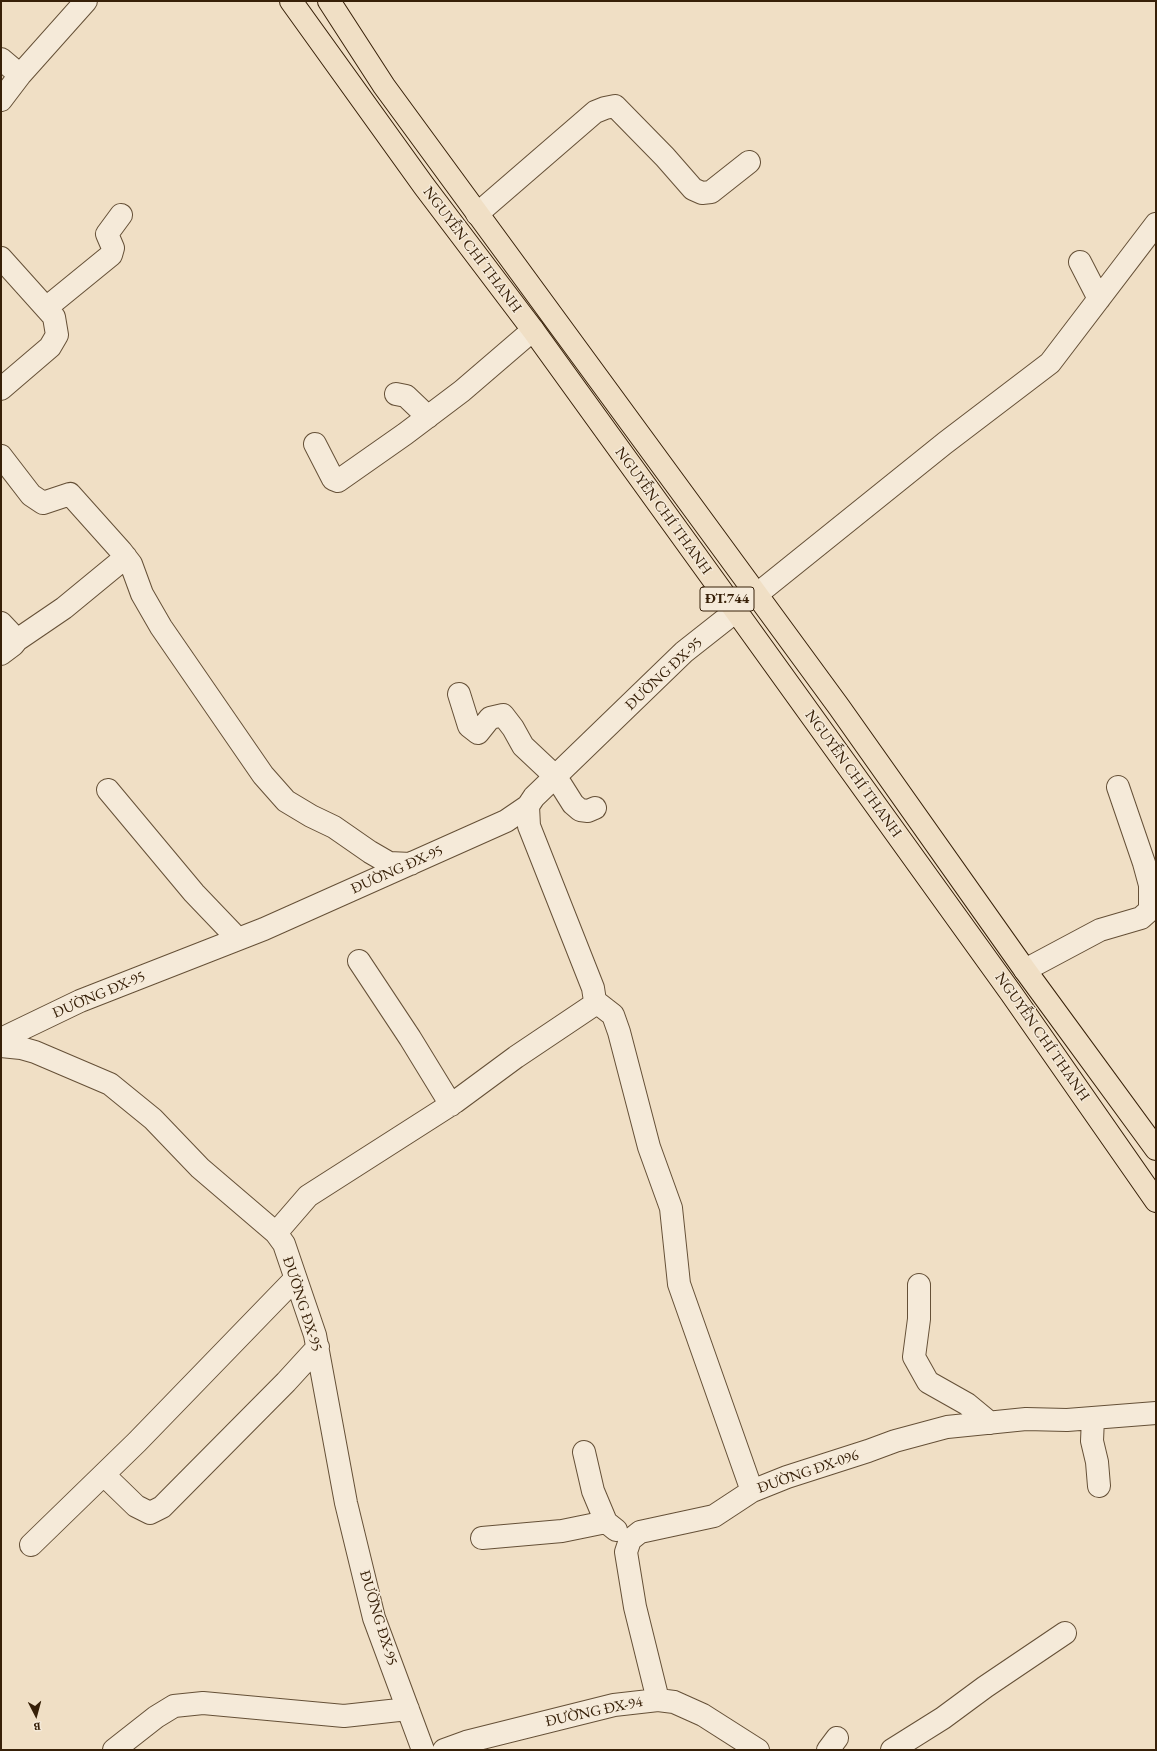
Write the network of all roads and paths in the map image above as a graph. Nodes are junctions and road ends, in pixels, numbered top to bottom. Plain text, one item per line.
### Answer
1 (86, 1) edge
2 (291, 1) edge
3 (329, 1) edge
4 (1, 59) edge
5 (20, 75) junction
6 (384, 86) junction
7 (1, 100) edge
8 (363, 100) junction
9 (749, 162) dead end
10 (477, 214) junction
11 (122, 216) dead end
12 (1156, 224) edge
13 (1, 258) edge
14 (1080, 262) dead end
15 (1099, 299) junction
16 (46, 308) junction
17 (551, 314) junction
18 (533, 330) junction
19 (1, 389) edge
20 (396, 394) dead end
21 (428, 417) junction
22 (315, 444) dead end
23 (1, 456) edge
24 (126, 558) junction
25 (756, 595) junction
26 (736, 611) junction
27 (1, 623) edge
28 (9, 647) edge
29 (459, 694) dead end
30 (556, 778) junction
31 (1118, 788) dead end
32 (108, 790) dead end
33 (528, 806) junction
34 (595, 808) dead end
35 (411, 864) junction
36 (238, 939) junction
37 (359, 961) dead end
38 (1025, 970) junction
39 (596, 1000) junction
40 (1, 1039) edge
41 (1, 1046) edge
42 (451, 1105) junction
43 (1156, 1149) edge
44 (1156, 1201) edge
45 (276, 1233) junction
46 (295, 1279) junction
47 (919, 1285) dead end
48 (318, 1347) junction
49 (1156, 1413) edge
50 (1093, 1418) junction
51 (990, 1423) junction
52 (584, 1452) dead end
53 (104, 1475) junction
54 (1099, 1486) dead end
55 (752, 1491) junction
56 (606, 1522) junction
57 (482, 1538) dead end
58 (630, 1540) junction
59 (31, 1544) dead end
60 (1065, 1633) dead end
61 (658, 1700) junction
62 (408, 1709) junction
63 (114, 1750) edge
64 (423, 1750) edge
65 (444, 1750) edge
66 (758, 1750) edge
67 (892, 1750) edge

1 - 5 street
2 - 8 main road, NGUYỄN CHÍ THANH / ĐT.744
3 - 6 main road, NGUYỄN CHÍ THANH / ĐT.744
4 - 5 street
5 - 7 street
6 - 8 main road
6 - 10 main road, NGUYỄN CHÍ THANH / ĐT.744
8 - 18 main road, NGUYỄN CHÍ THANH / ĐT.744
9 - 10 street
10 - 17 main road, NGUYỄN CHÍ THANH / ĐT.744
11 - 16 street
12 - 15 street
13 - 16 street
14 - 15 street
15 - 25 street
16 - 19 street
17 - 18 main road
17 - 25 main road, NGUYỄN CHÍ THANH / ĐT.744
18 - 21 street
18 - 26 main road, NGUYỄN CHÍ THANH / ĐT.744
20 - 21 street
21 - 22 street
23 - 24 street
24 - 28 street
24 - 35 street
25 - 26 main road
25 - 38 main road, NGUYỄN CHÍ THANH / ĐT.744
26 - 30 street, ĐƯỜNG ĐX-95
26 - 44 main road, NGUYỄN CHÍ THANH / ĐT.744
27 - 28 street
29 - 30 street
30 - 33 street, ĐƯỜNG ĐX-95
30 - 34 street
31 - 38 street
32 - 36 street
33 - 35 street, ĐƯỜNG ĐX-95
33 - 39 street
35 - 36 street, ĐƯỜNG ĐX-95
36 - 40 street, ĐƯỜNG ĐX-95
37 - 42 street
38 - 43 main road, NGUYỄN CHÍ THANH / ĐT.744
39 - 42 street
39 - 55 street
41 - 45 street, ĐƯỜNG ĐX-95
42 - 45 street
45 - 46 street, ĐƯỜNG ĐX-95
46 - 48 street, ĐƯỜNG ĐX-95
46 - 53 street
47 - 51 street
48 - 53 street
48 - 62 street, ĐƯỜNG ĐX-95
49 - 50 street, ĐƯỜNG ĐX-096
50 - 51 street, ĐƯỜNG ĐX-096
50 - 54 street
51 - 55 street, ĐƯỜNG ĐX-096
52 - 56 street
53 - 59 street
55 - 58 street, ĐƯỜNG ĐX-096
56 - 57 street
56 - 58 street
58 - 61 street
60 - 67 street
61 - 65 street, ĐƯỜNG ĐX-94
61 - 66 street, ĐƯỜNG ĐX-94
62 - 63 street
62 - 64 street, ĐƯỜNG ĐX-95

